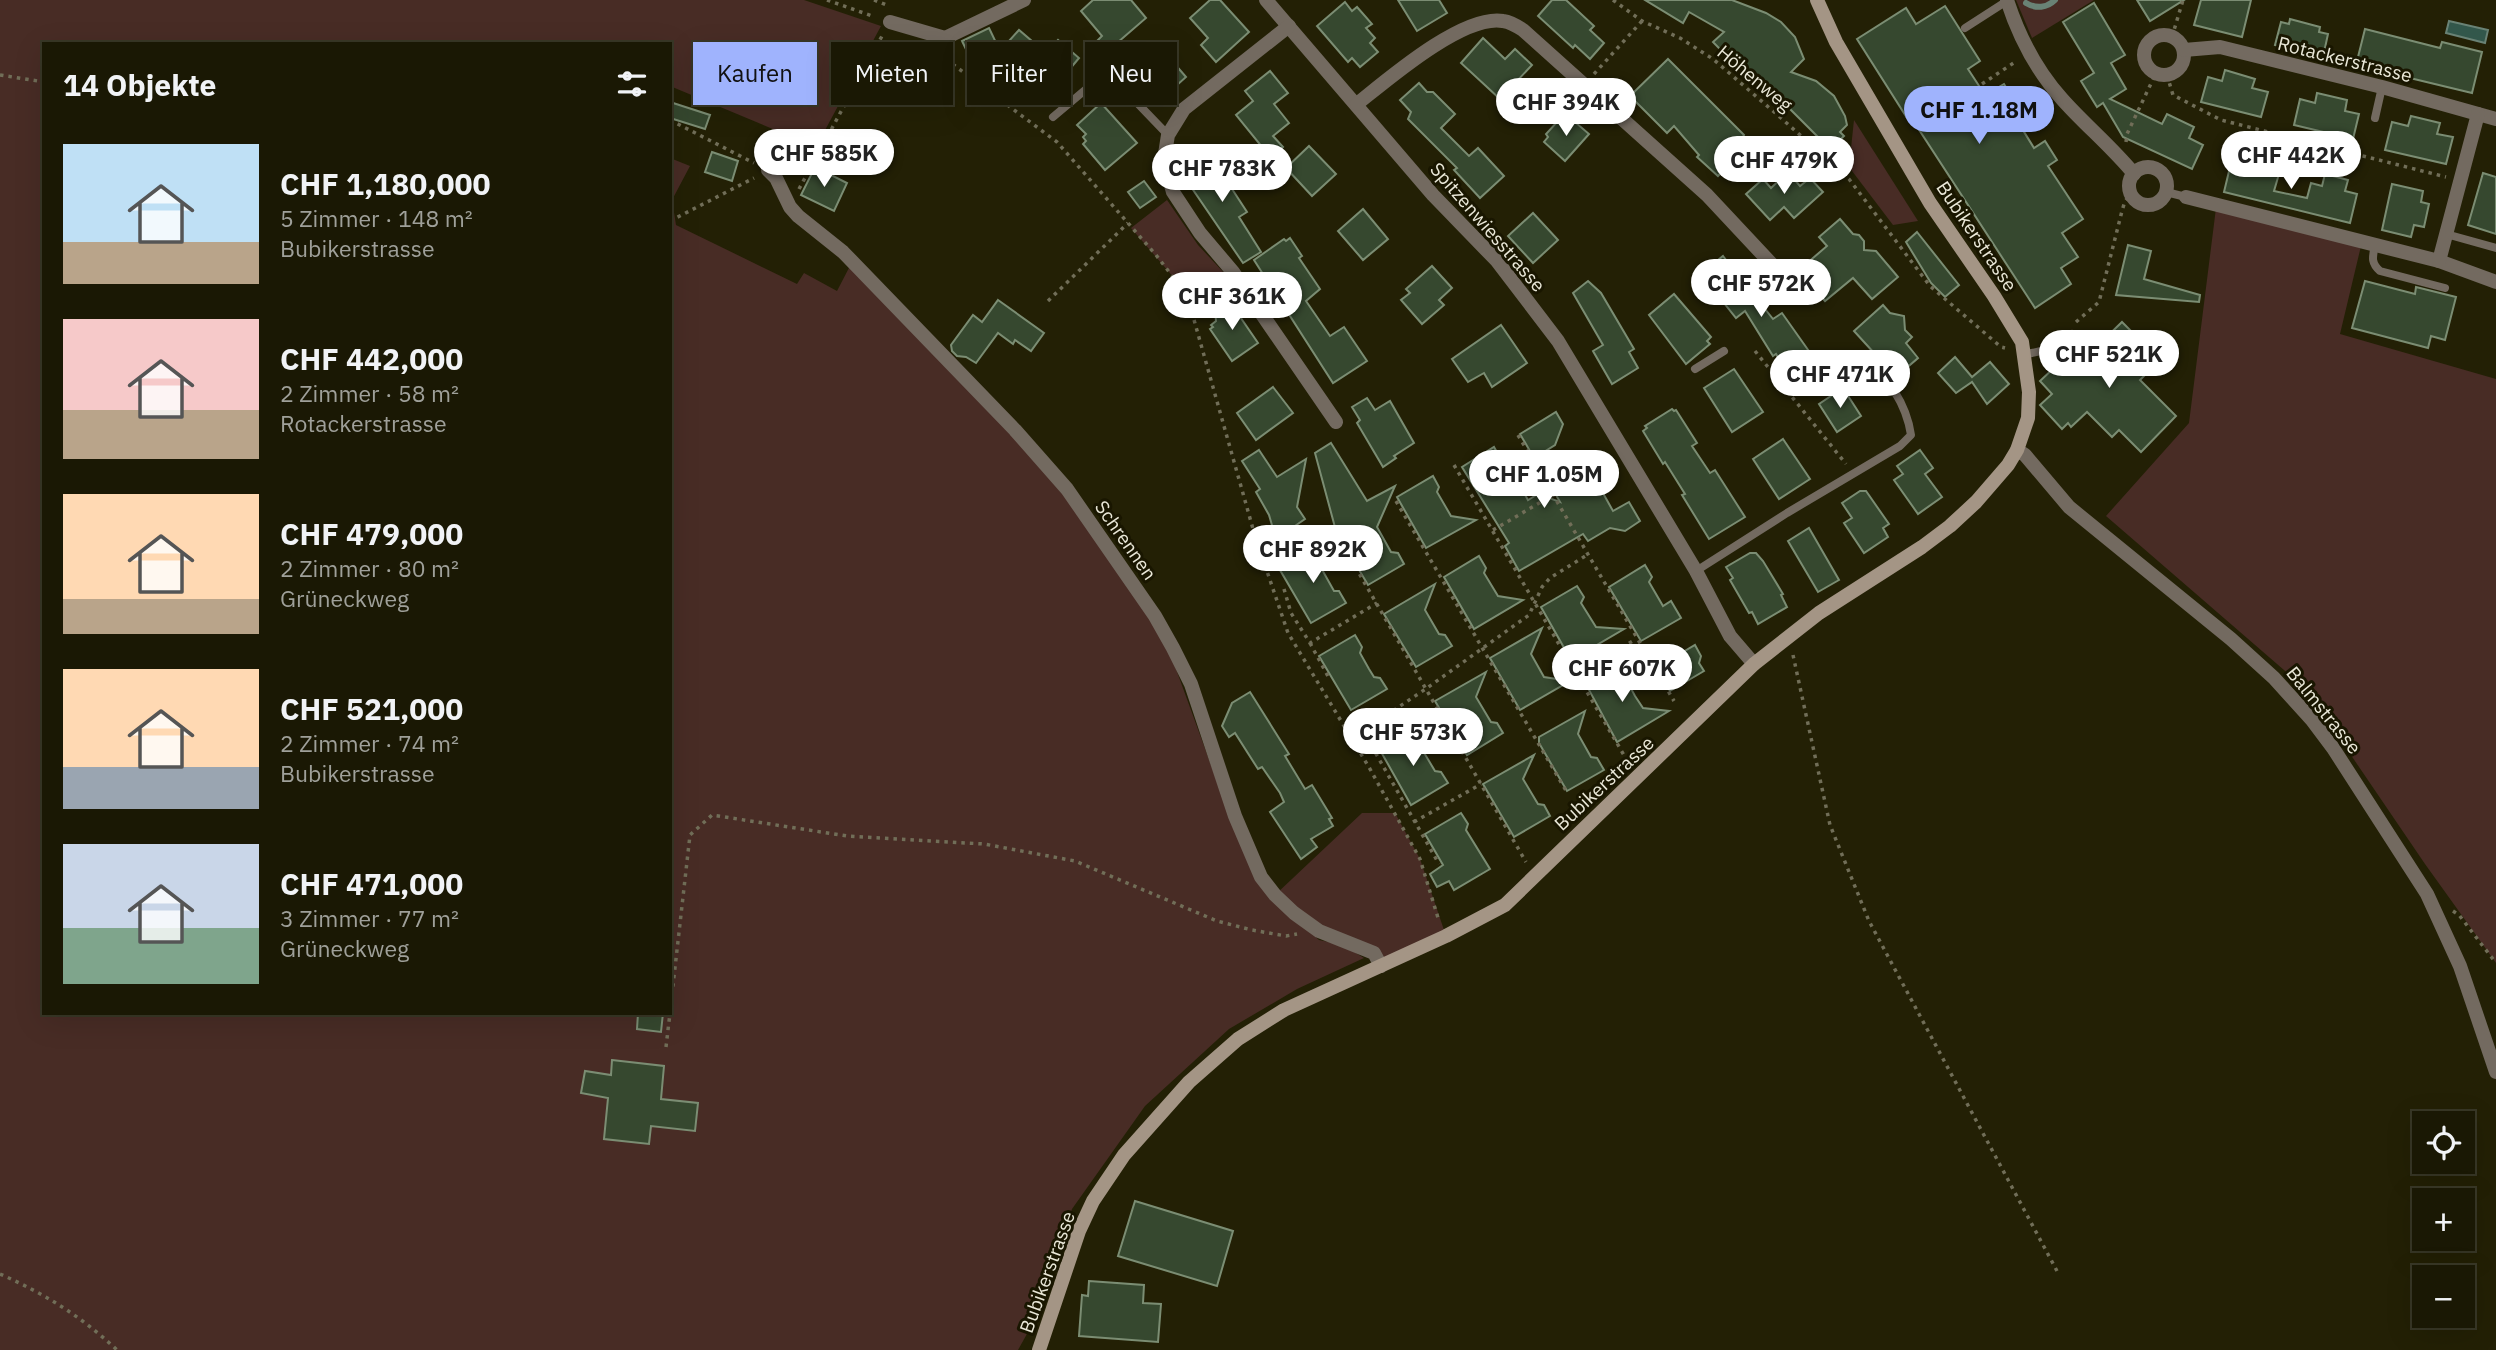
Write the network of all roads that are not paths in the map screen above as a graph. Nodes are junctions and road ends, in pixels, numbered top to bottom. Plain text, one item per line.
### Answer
1 (1024, 0) edge
2 (1266, 0) edge
3 (1817, 0) edge
4 (2007, 0) edge
5 (892, 15) road end
6 (1289, 26) junction
7 (1965, 28) dead end
8 (2184, 50) junction
9 (2382, 87) junction
10 (1356, 104) junction
11 (2478, 114) junction
12 (1053, 117) dead end
13 (2375, 118) dead end
14 (2496, 119) edge
15 (1168, 135) junction
16 (768, 170) road end
17 (2134, 174) junction
18 (2166, 192) junction
19 (2186, 197) joint
20 (2446, 234) junction
21 (2375, 245) junction
22 (2496, 248) edge
23 (2439, 261) junction
24 (1780, 273) dead end
25 (2496, 282) edge
26 (2445, 288) dead end
27 (2072, 334) road end
28 (1724, 351) dead end
29 (2025, 354) junction
30 (1865, 355) dead end
31 (1695, 369) dead end
32 (1336, 422) dead end
33 (2017, 450) junction
34 (1696, 571) junction
35 (1754, 664) junction
36 (1381, 966) junction
37 (2496, 1072) edge
38 (1039, 1350) edge

1 - 5 street
2 - 6 street, Spitzenwiesstrasse
3 - 29 street, Bubikerstrasse
4 - 7 lane
4 - 17 street
6 - 10 street, Spitzenwiesstrasse
6 - 15 street
8 - 8 street
8 - 9 street, Rotackerstrasse
9 - 11 street, Rotackerstrasse
9 - 13 lane
10 - 24 street
10 - 34 street, Spitzenwiesstrasse
11 - 14 street, Rotackerstrasse
11 - 20 street
12 - 15 lane
15 - 32 street
16 - 36 street, Schrennen
17 - 18 street
17 - 18 street
18 - 19 lane
19 - 21 street
20 - 22 lane
20 - 23 street
21 - 23 street
21 - 26 lane
23 - 25 street
27 - 29 lane
28 - 31 lane
29 - 33 street, Bubikerstrasse
30 - 34 lane
33 - 35 street, Bubikerstrasse
33 - 37 street, Balmstrasse
34 - 35 street, Spitzenwiesstrasse
35 - 36 street, Bubikerstrasse
36 - 38 street, Bubikerstrasse

